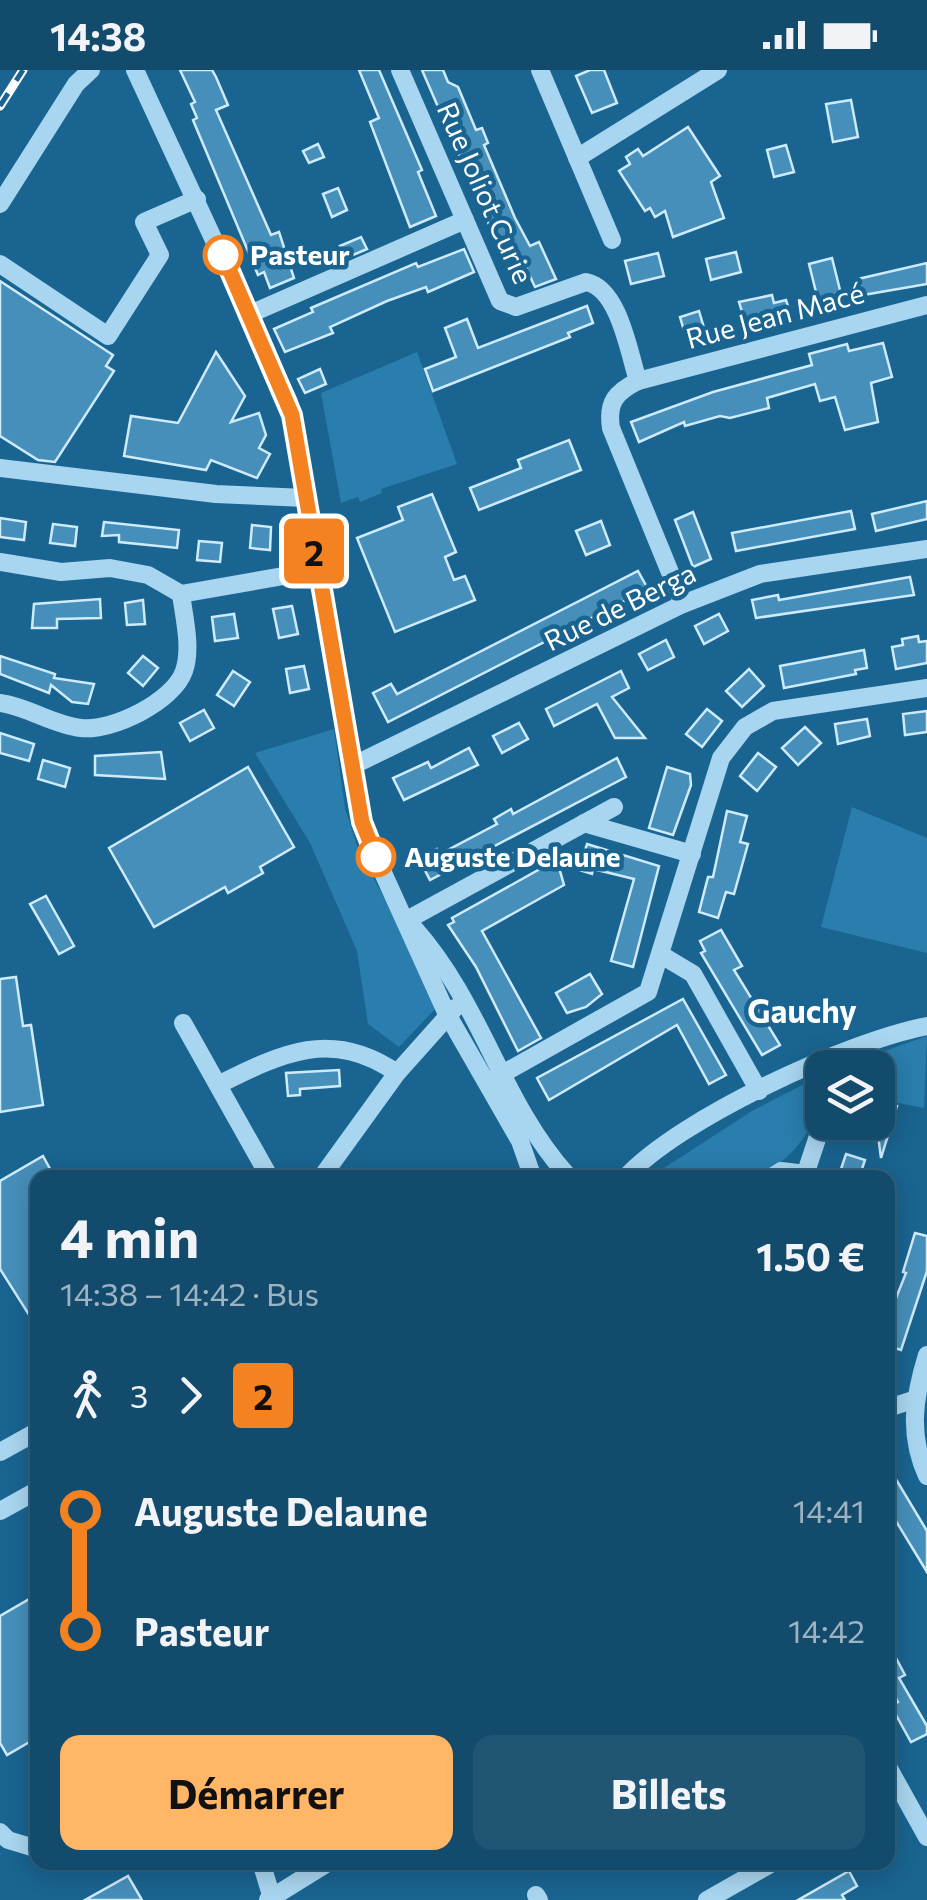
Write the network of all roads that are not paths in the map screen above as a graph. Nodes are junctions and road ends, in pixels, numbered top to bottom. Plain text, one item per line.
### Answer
1 (91, 70) edge
2 (136, 70) edge
3 (400, 70) edge
4 (540, 70) edge
5 (718, 70) edge
6 (577, 158) junction
7 (197, 199) junction
8 (0, 204) edge
9 (466, 220) junction
10 (612, 240) dead end
11 (0, 264) edge
12 (927, 305) edge
13 (250, 314) junction
14 (638, 381) junction
15 (0, 468) edge
16 (305, 498) junction
17 (927, 549) edge
18 (0, 562) edge
19 (318, 570) junction
20 (181, 594) junction
21 (683, 604) junction
22 (927, 688) edge
23 (0, 703) edge
24 (354, 765) junction
25 (614, 807) dead end
26 (584, 823) junction
27 (692, 854) junction
28 (408, 920) junction
29 (663, 956) junction
30 (468, 1000) junction
31 (446, 1012) junction
32 (184, 1023) dead end
33 (927, 1026) edge
34 (397, 1073) junction
35 (495, 1078) junction
36 (218, 1085) junction
37 (759, 1091) junction
38 (817, 1140) edge
39 (266, 1170) edge
40 (327, 1170) edge
41 (530, 1170) edge
42 (561, 1170) edge
43 (630, 1170) edge
44 (807, 1170) edge
45 (926, 1365) edge
46 (913, 1400) junction
47 (895, 1406) edge
48 (30, 1435) edge
49 (0, 1452) edge
50 (927, 1476) edge
51 (30, 1494) edge
52 (0, 1511) edge
53 (895, 1797) edge
54 (0, 1832) edge
55 (927, 1838) edge
56 (30, 1847) edge
57 (264, 1870) edge
58 (316, 1870) edge
59 (760, 1870) edge
60 (270, 1899) edge
61 (707, 1900) edge

1 - 8 street
2 - 7 street
3 - 9 street, Rue Joliot Curie
4 - 6 street
5 - 6 street
6 - 10 street
7 - 11 street
7 - 13 street
9 - 13 street
9 - 14 street, Rue Joliot Curie
12 - 14 street, Rue Jean Macé
13 - 16 street
14 - 21 street
15 - 16 street
16 - 19 street
17 - 21 street, Rue de Berga
18 - 20 street
19 - 20 street
19 - 24 street
20 - 23 street
21 - 24 street, Rue de Berga
22 - 27 street
24 - 28 street
25 - 26 street
26 - 27 street
26 - 28 street
27 - 29 street
28 - 30 street
28 - 31 street
29 - 35 street
29 - 37 street
30 - 31 street
30 - 35 street
31 - 34 street
31 - 35 street
32 - 36 street
33 - 37 street
34 - 36 street
34 - 40 street
35 - 41 street
35 - 42 street
36 - 39 street
37 - 43 street
38 - 44 street
45 - 46 street
46 - 47 street
46 - 50 street
48 - 49 street
51 - 52 street
53 - 55 street
54 - 56 street
57 - 60 street
58 - 60 street
59 - 61 street

